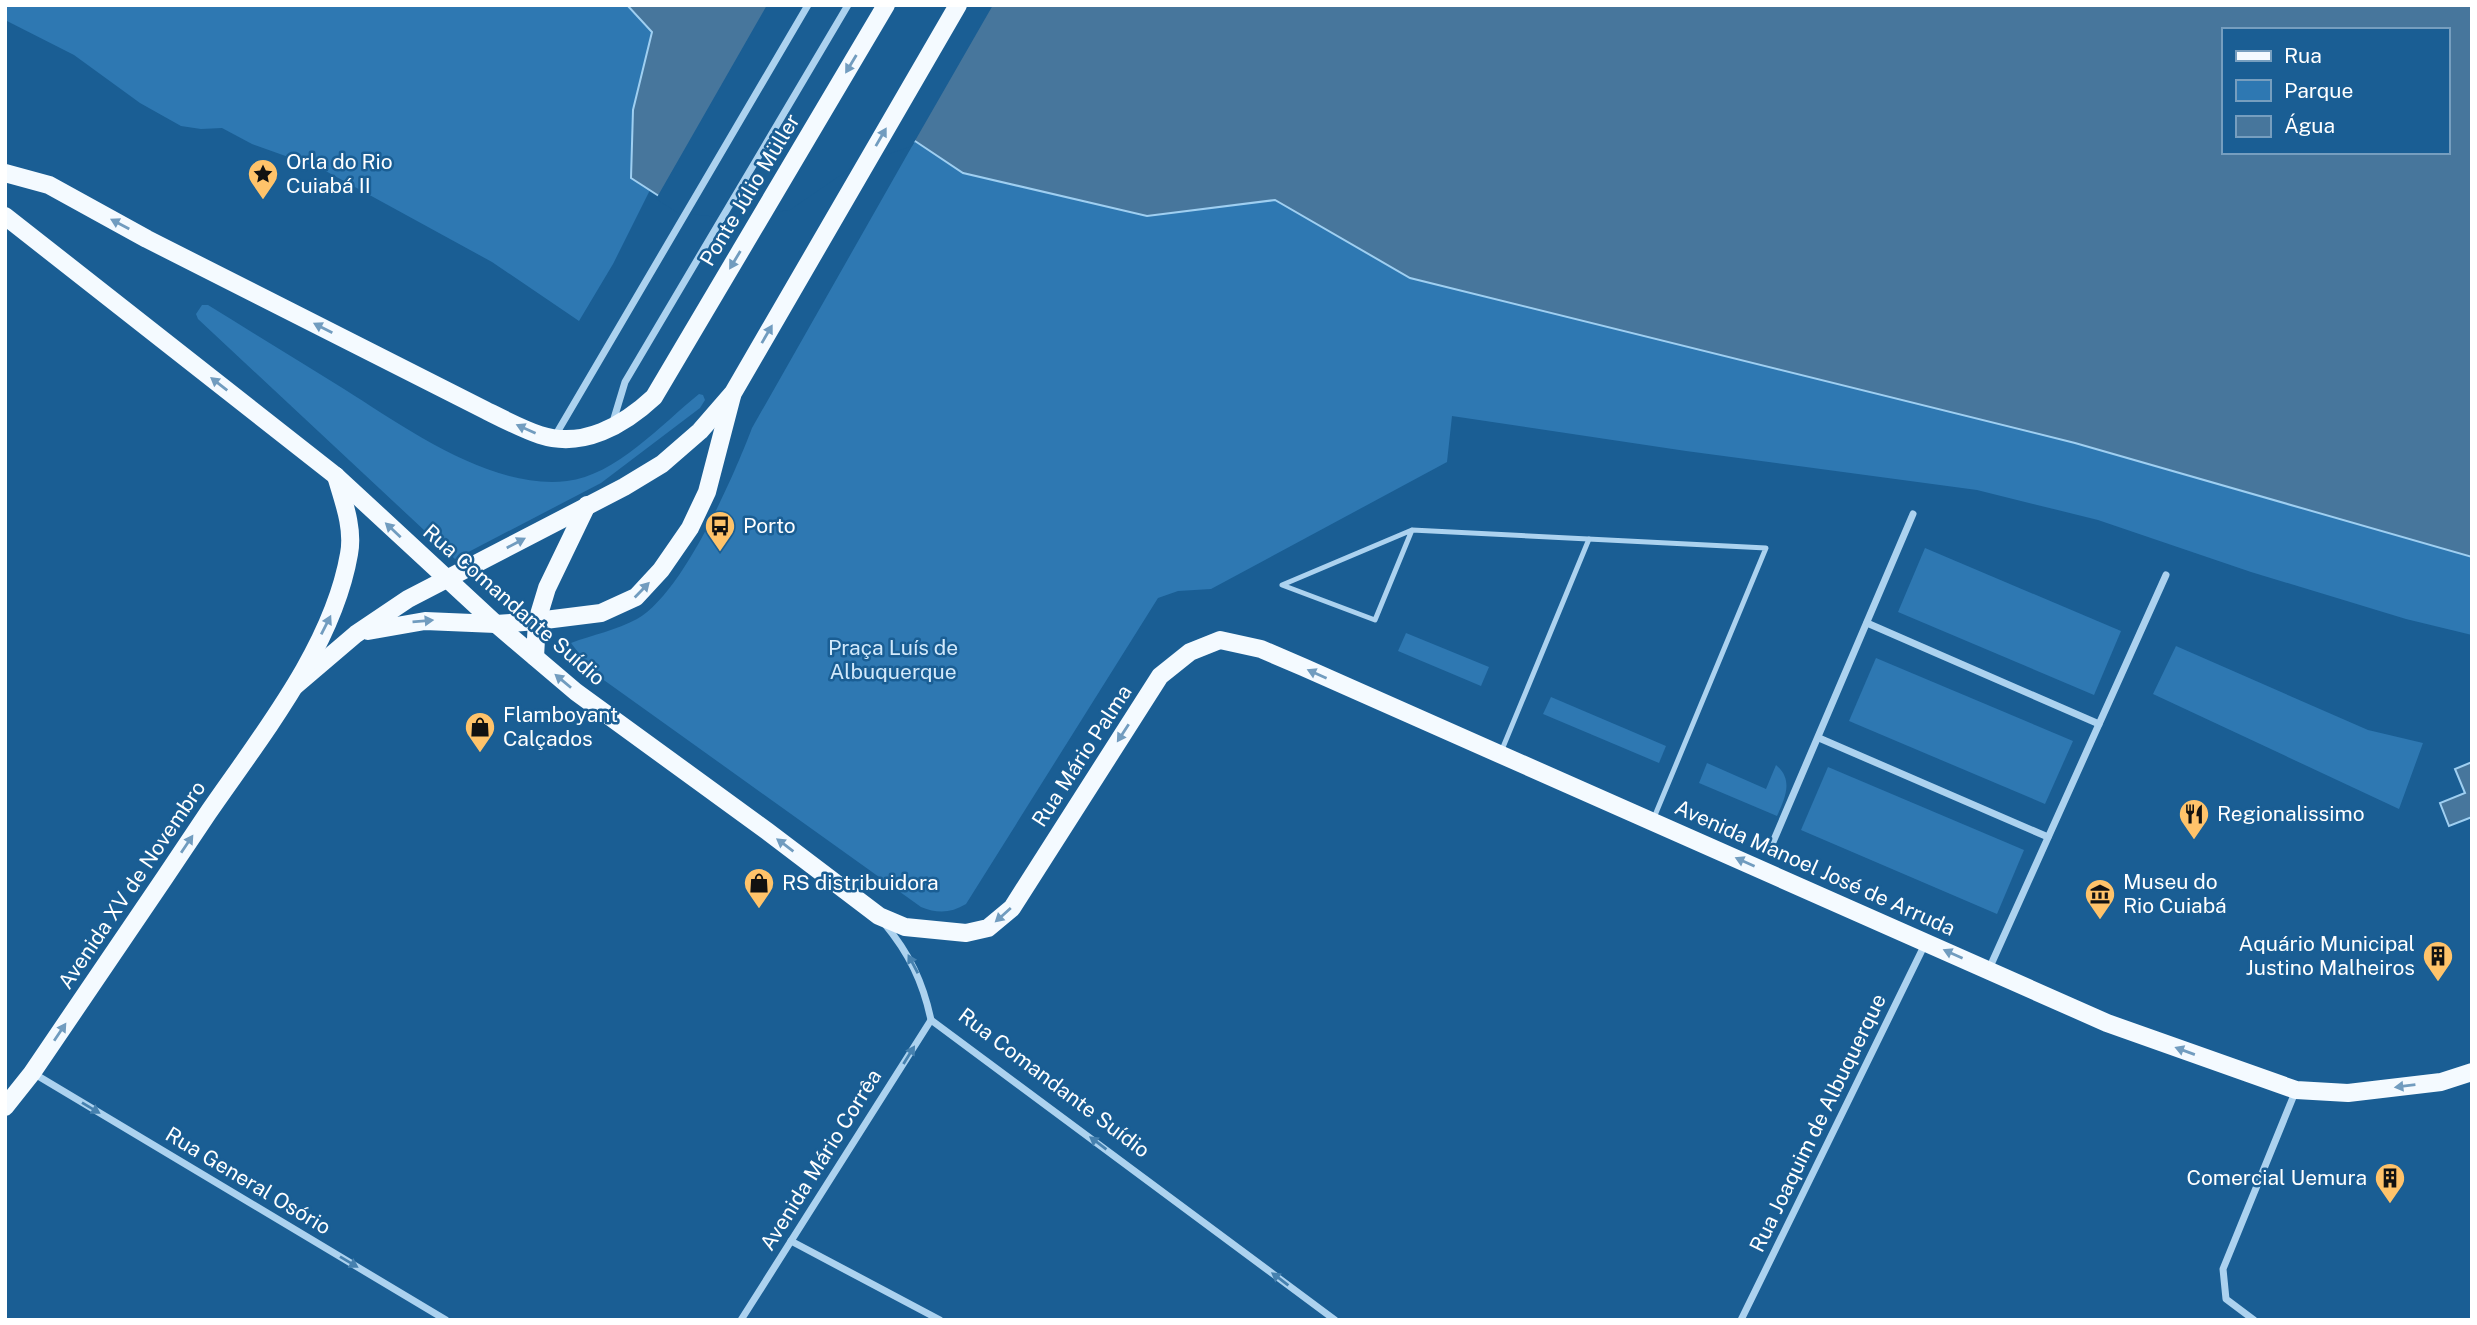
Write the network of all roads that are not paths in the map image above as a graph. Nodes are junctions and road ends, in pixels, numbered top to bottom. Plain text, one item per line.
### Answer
1 (808, 5) edge
2 (848, 5) edge
3 (886, 5) edge
4 (958, 5) edge
5 (5, 173) edge
6 (5, 216) edge
7 (733, 393) junction
8 (611, 428) junction
9 (554, 438) junction
10 (336, 476) junction
11 (587, 505) junction
12 (1913, 514) dead end
13 (1412, 530) junction
14 (1589, 539) junction
15 (2166, 575) dead end
16 (447, 579) junction
17 (537, 621) junction
18 (1867, 623) junction
19 (496, 624) junction
20 (356, 634) junction
21 (535, 657) junction
22 (1160, 676) joint
23 (295, 686) junction
24 (2099, 724) junction
25 (1819, 738) junction
26 (1500, 754) junction
27 (1652, 821) junction
28 (2048, 837) junction
29 (1773, 842) dead end
30 (879, 916) junction
31 (1927, 942) junction
32 (1988, 970) junction
33 (931, 1020) junction
34 (2472, 1072) edge
35 (32, 1073) junction
36 (2296, 1090) junction
37 (5, 1107) edge
38 (791, 1241) junction
39 (446, 1320) edge
40 (741, 1320) edge
41 (940, 1320) edge
42 (1335, 1320) edge
43 (1741, 1320) edge
44 (2253, 1320) edge

1 - 9 street
2 - 8 street
3 -> 8 main road, Ponte Júlio Müller
7 -> 4 main road
9 -> 5 main road
10 -> 6 main road, Rua Comandante Suídio
7 - 11 main road
17 -> 7 main road
8 - 9 main road
16 -> 10 main road, Rua Comandante Suídio
23 -> 10 main road
16 -> 11 main road
11 - 17 main road
12 - 18 street
13 - 13 lane
13 - 14 lane
14 - 26 lane
14 - 27 lane
15 - 24 street
16 - 19 main road, Rua Comandante Suídio
16 - 20 main road
17 - 19 main road
17 - 21 main road
18 - 24 street
18 - 25 street
20 -> 19 main road
19 - 21 main road, Rua Comandante Suídio
20 - 23 main road
30 -> 21 main road, Rua Comandante Suídio
26 -> 22 main road, Avenida Manoel José de Arruda
22 -> 30 main road, Rua Mário Palma
35 -> 23 main road, Avenida XV de Novembro
24 - 28 street
25 - 28 street
25 - 29 street
26 - 27 main road, Avenida Manoel José de Arruda
31 -> 27 main road, Avenida Manoel José de Arruda
28 - 32 street
33 -> 30 street, Rua Comandante Suídio
32 -> 31 main road, Avenida Manoel José de Arruda
31 - 43 street, Rua Joaquim de Albuquerque
36 -> 32 main road, Avenida Manoel José de Arruda
38 -> 33 street, Avenida Mário Corrêa
42 -> 33 street, Rua Comandante Suídio
34 -> 36 main road, Avenida Manoel José de Arruda
35 - 37 main road, Avenida XV de Novembro
35 -> 39 street, Rua General Osório
36 - 44 street
38 - 40 street, Avenida Mário Corrêa
38 - 41 street

